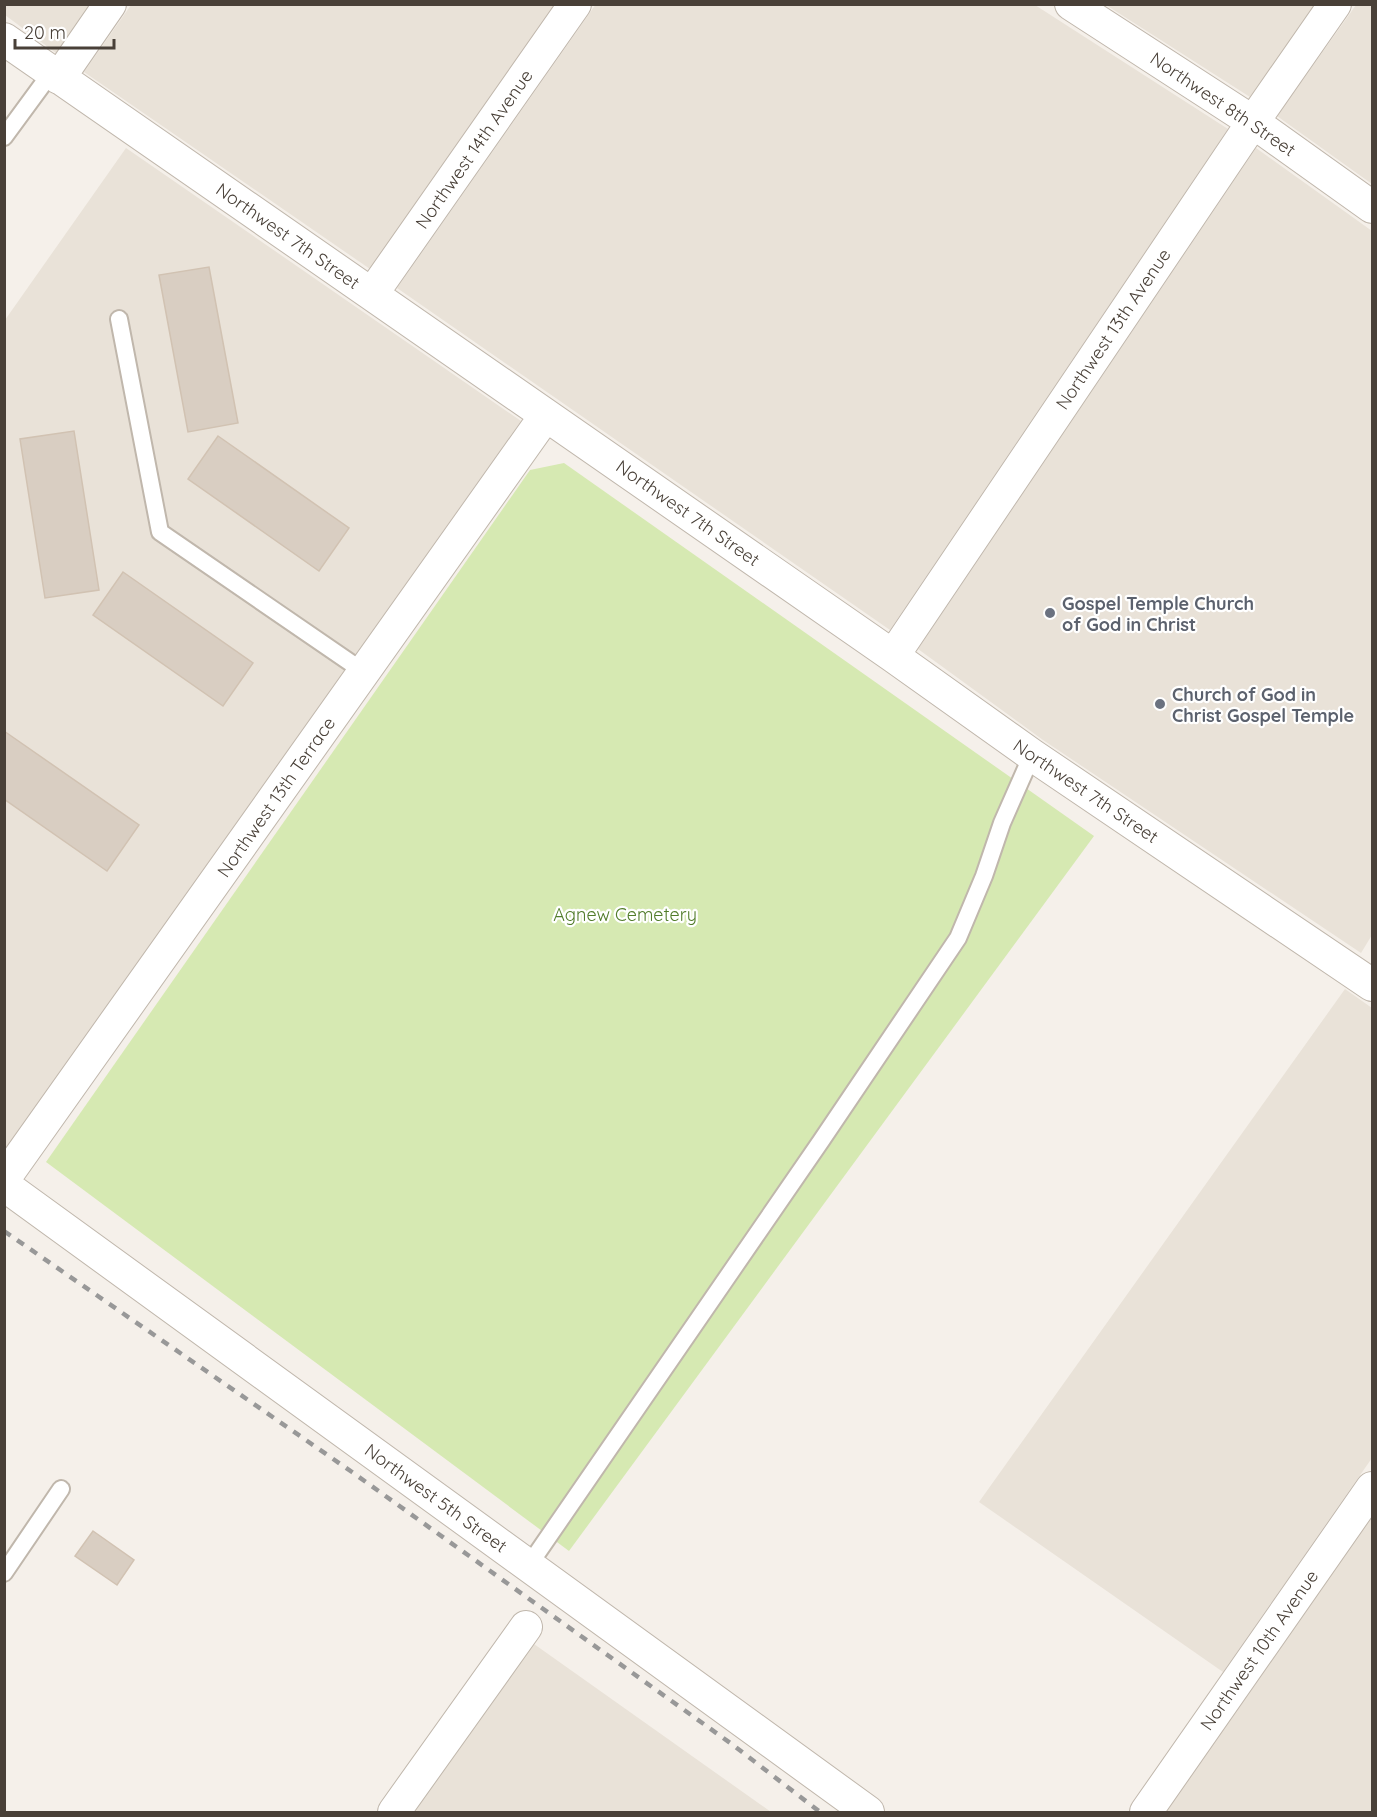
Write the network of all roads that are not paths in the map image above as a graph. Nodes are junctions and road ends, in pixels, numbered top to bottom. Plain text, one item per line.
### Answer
1 (110, 4) edge
2 (575, 4) edge
3 (1071, 4) edge
4 (1335, 4) edge
5 (4, 39) edge
6 (55, 75) junction
7 (1253, 122) junction
8 (4, 136) edge
9 (1372, 207) edge
10 (372, 294) junction
11 (119, 319) dead end
12 (546, 415) junction
13 (893, 656) junction
14 (364, 672) junction
15 (1032, 755) junction
16 (1370, 977) edge
17 (4, 1179) edge
18 (4, 1185) edge
19 (1372, 1488) edge
20 (61, 1489) dead end
21 (529, 1565) junction
22 (4, 1573) edge
23 (526, 1627) dead end
24 (394, 1812) edge
25 (868, 1812) edge
26 (1146, 1812) edge

1 - 6 street
2 - 10 street, Northwest 14th Avenue
3 - 7 street, Northwest 8th Street
4 - 7 street, Northwest 13th Avenue
5 - 6 street, Northwest 7th Street
6 - 8 lane
6 - 10 street, Northwest 7th Street
7 - 9 street, Northwest 8th Street
7 - 13 street, Northwest 13th Avenue
10 - 12 street, Northwest 7th Street
11 - 14 lane
12 - 13 street, Northwest 7th Street
12 - 14 street, Northwest 13th Terrace
13 - 15 street, Northwest 7th Street
14 - 17 street, Northwest 13th Terrace
15 - 16 street, Northwest 7th Street
15 - 21 lane
18 - 21 street, Northwest 5th Street
19 - 26 street, Northwest 10th Avenue
20 - 22 lane
21 - 25 street, Northwest 5th Street
23 - 24 street

